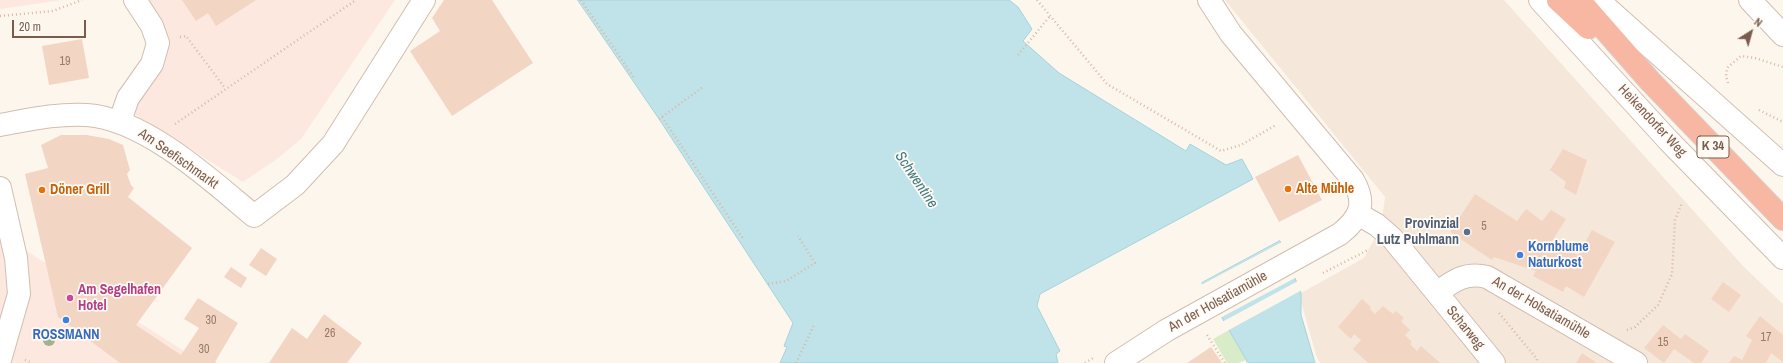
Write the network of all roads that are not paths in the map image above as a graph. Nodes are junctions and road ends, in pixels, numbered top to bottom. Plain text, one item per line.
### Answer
1 (135, 0) edge
2 (424, 0) edge
3 (1209, 0) edge
4 (1540, 0) edge
5 (1558, 0) edge
6 (1579, 0) edge
7 (1598, 0) edge
8 (1750, 0) edge
9 (1783, 35) edge
10 (1650, 81) junction
11 (120, 121) junction
12 (0, 125) edge
13 (1783, 165) edge
14 (0, 188) edge
15 (1358, 214) junction
16 (1783, 219) edge
17 (1783, 258) edge
18 (1438, 293) junction
19 (0, 360) edge
20 (1116, 363) edge
21 (1494, 363) edge
22 (1636, 363) edge

1 - 11 street
2 - 11 street, Am Seefischmarkt
3 - 15 street
4 - 17 street, Heikendorfer Weg / K 34
5 - 10 highway, K 34
6 - 10 highway, K 34
7 - 13 street, K 34
8 - 9 street
10 - 16 highway, K 34
11 - 12 street, Am Seefischmarkt
14 - 19 street
15 - 18 street
15 - 20 street, An der Holsatiamühle
18 - 21 street, Scharweg
18 - 22 street, An der Holsatiamühle

